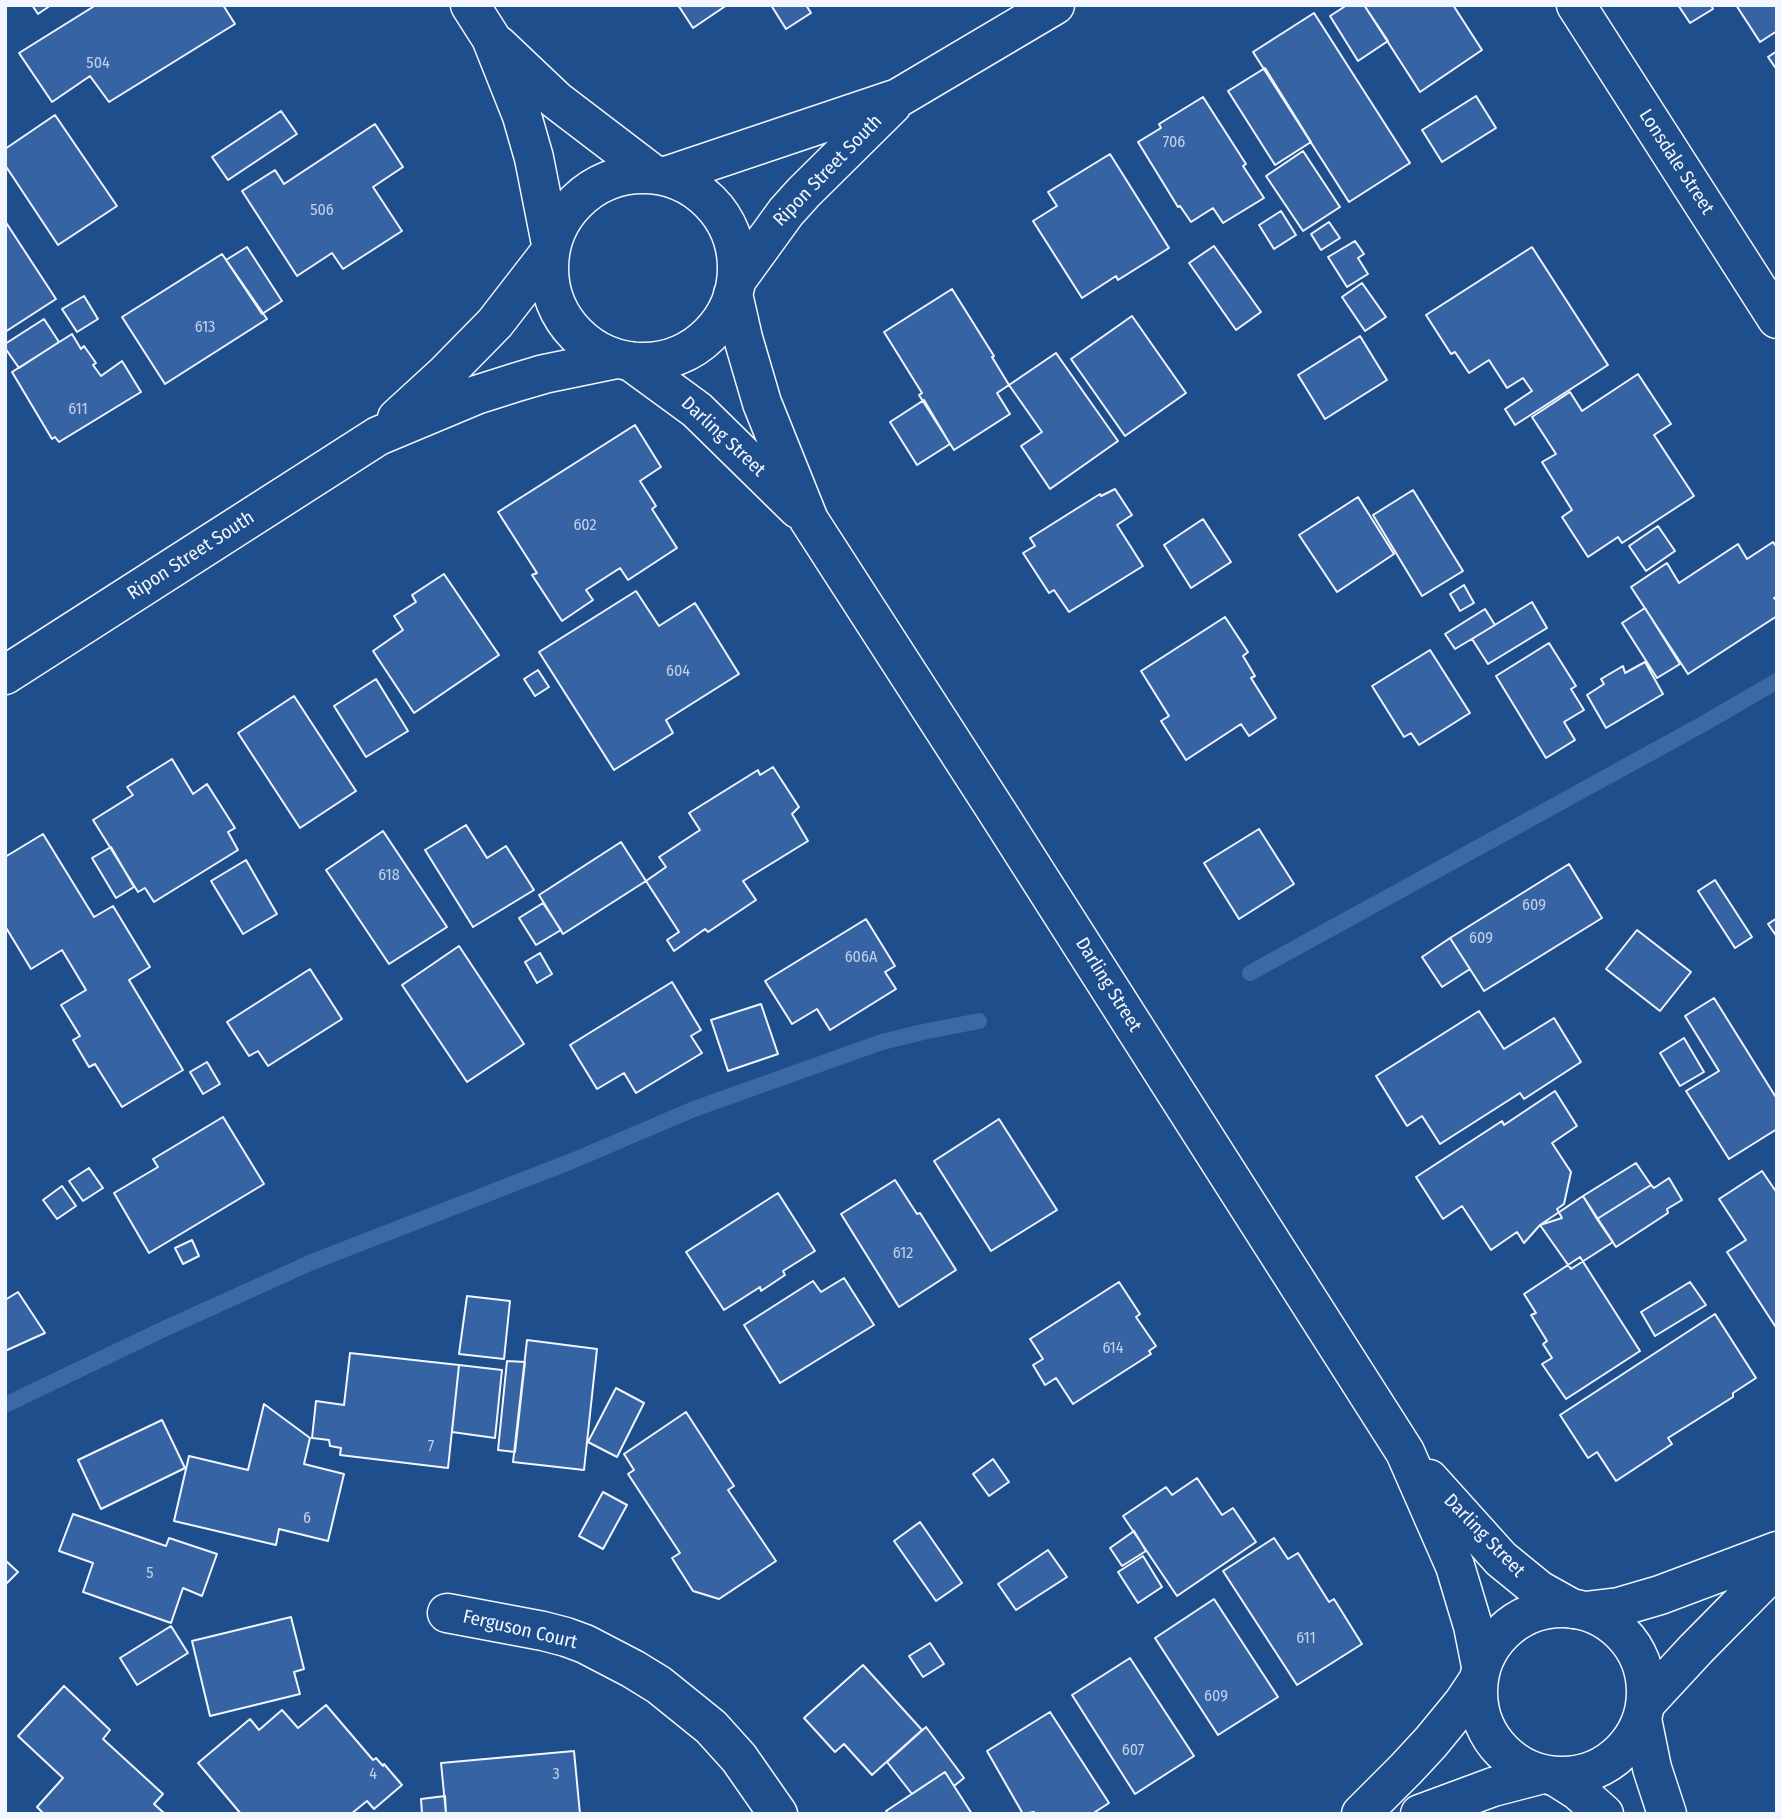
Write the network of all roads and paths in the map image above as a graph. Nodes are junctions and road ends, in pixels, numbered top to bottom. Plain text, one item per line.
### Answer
1 (470, 5) edge
2 (1055, 5) edge
3 (1576, 5) edge
4 (491, 38) junction
5 (898, 98) junction
6 (659, 175) junction
7 (550, 248) junction
8 (735, 288) junction
9 (1777, 318) edge
10 (624, 360) junction
11 (378, 436) junction
12 (809, 520) junction
13 (5, 675) edge
14 (1405, 1452) junction
15 (1777, 1551) edge
16 (1777, 1567) edge
17 (1579, 1610) junction
18 (447, 1613) dead end
19 (1479, 1674) junction
20 (1645, 1711) junction
21 (1550, 1776) junction
22 (778, 1814) edge
23 (1361, 1814) edge
24 (1420, 1814) edge
25 (1604, 1814) edge
26 (1667, 1814) edge

1 - 4 street
2 - 5 street, Ripon Street South
3 - 9 street, Lonsdale Street
4 - 6 street
4 - 7 street
5 - 6 street, Ripon Street South
5 - 8 street, Ripon Street South
6 - 7 street
6 - 8 street
7 - 10 street
7 - 11 street, Ripon Street South
8 - 10 street
8 - 12 street, Darling Street
10 - 11 street, Ripon Street South
10 - 12 street, Darling Street
11 - 13 street, Ripon Street South
12 - 14 street, Darling Street
14 - 17 street, Darling Street
14 - 19 street, Darling Street
15 - 17 street
16 - 20 street
17 - 19 street
17 - 20 street
18 - 22 street, Ferguson Court
19 - 21 street
19 - 23 street
20 - 21 street
20 - 26 street
21 - 24 street
21 - 25 street

